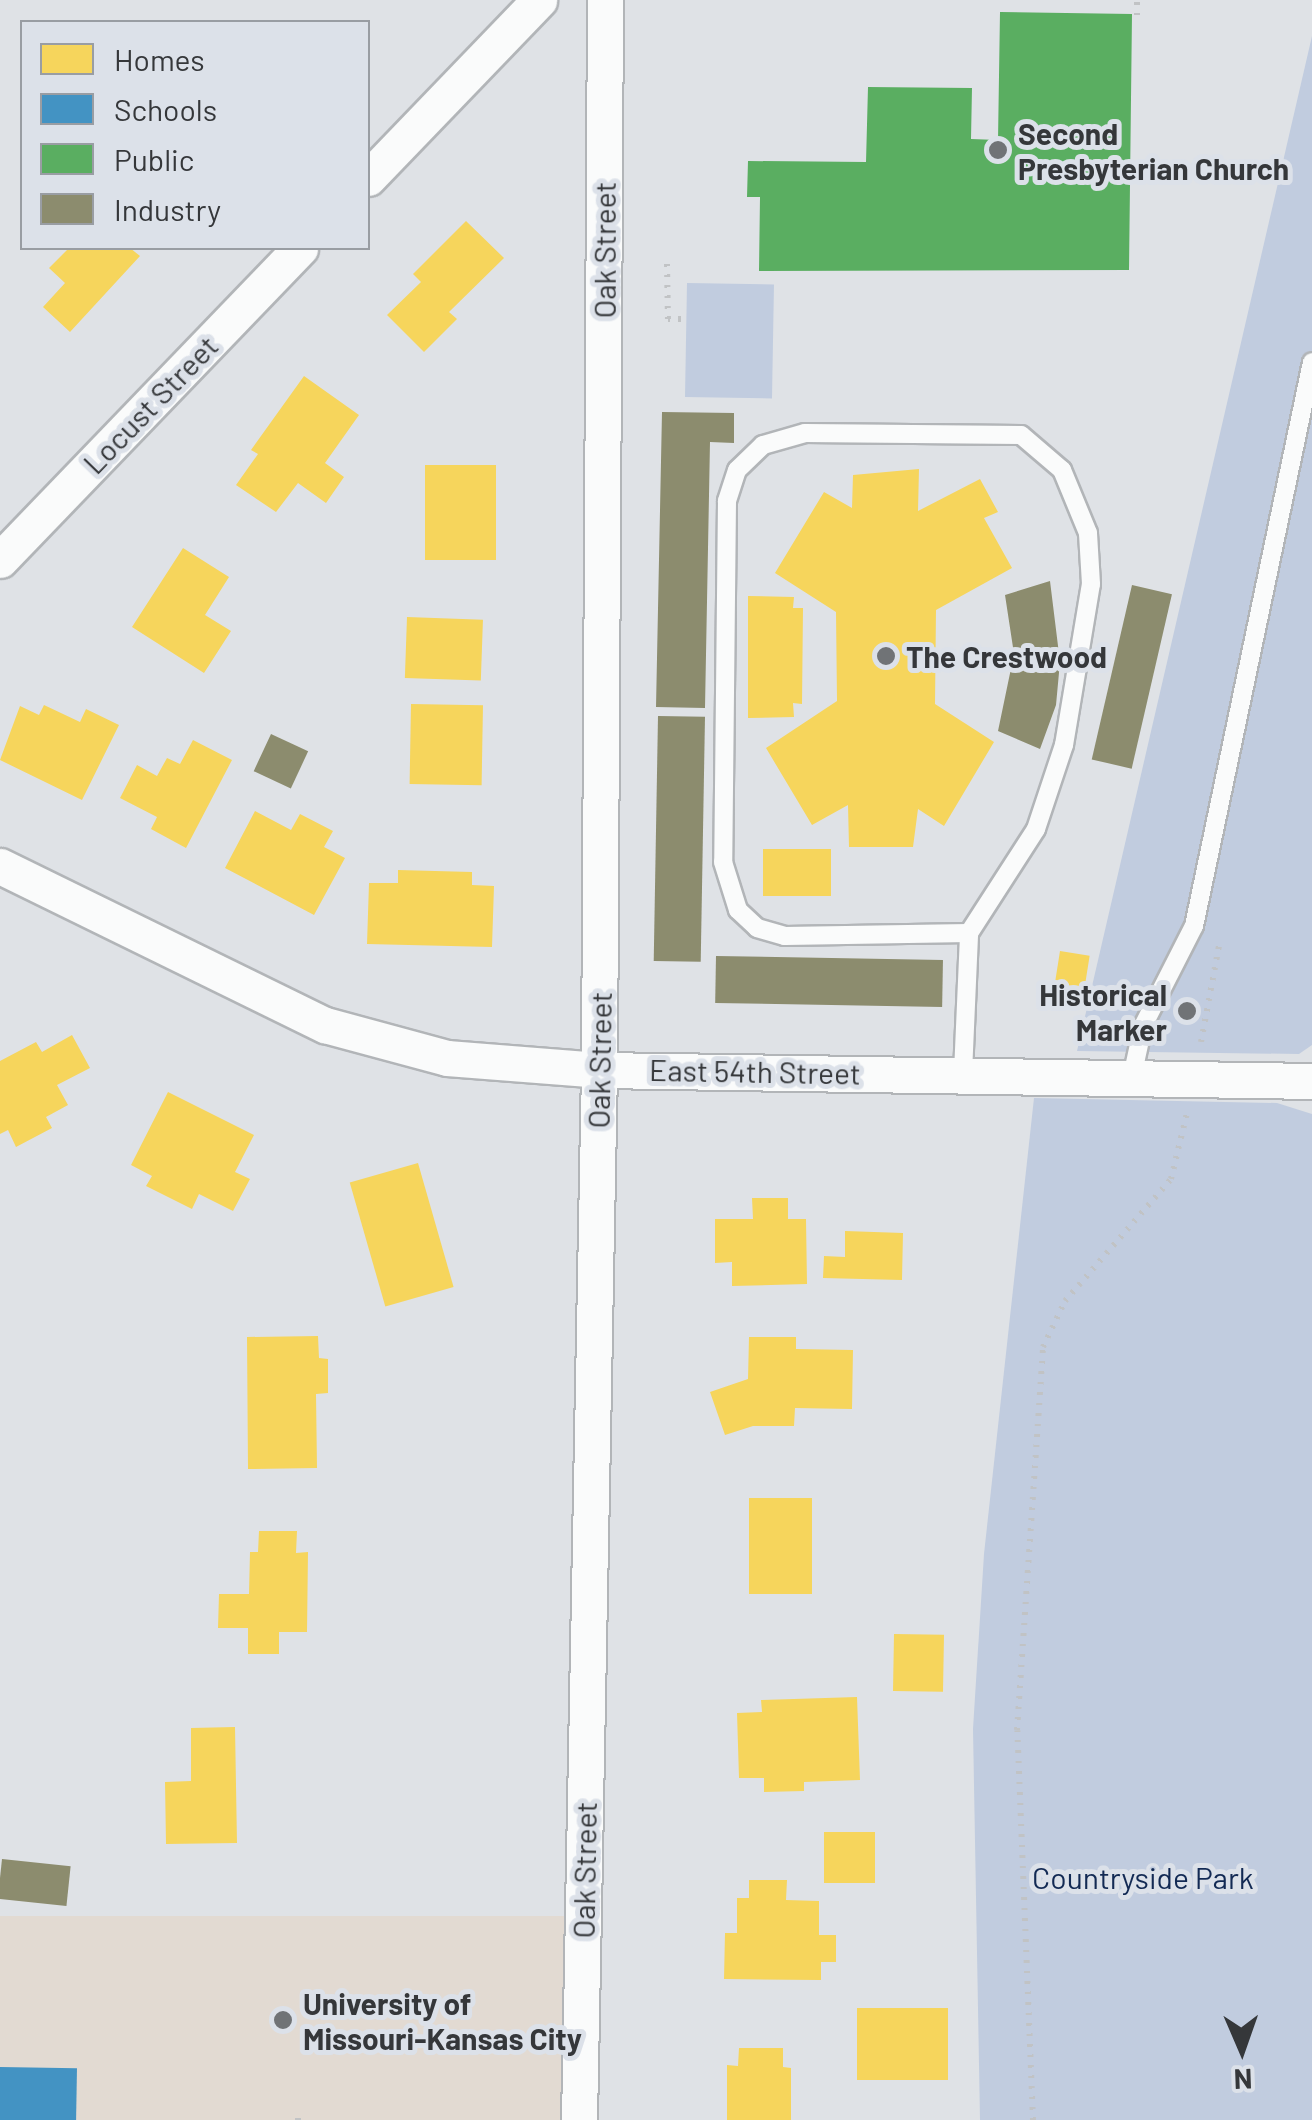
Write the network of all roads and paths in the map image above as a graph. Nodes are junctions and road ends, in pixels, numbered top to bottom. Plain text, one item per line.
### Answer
1 (538, 0) edge
2 (605, 0) edge
3 (1137, 0) edge
4 (1137, 14) dead end
5 (370, 176) edge
6 (298, 250) edge
7 (668, 264) dead end
8 (687, 319) dead end
9 (1312, 362) edge
10 (0, 560) edge
11 (0, 866) edge
12 (969, 934) junction
13 (599, 1070) junction
14 (964, 1074) junction
15 (1132, 1076) junction
16 (1312, 1081) edge
17 (1043, 1347) dead end
18 (579, 2120) edge
19 (1033, 2120) edge

1 - 5 street
2 - 13 street, Oak Street
3 - 4 path
6 - 10 street, Locust Street
7 - 8 path
9 - 15 lane
11 - 13 street, East 54th Street
12 - 12 lane
12 - 14 lane
13 - 14 street, East 54th Street
13 - 18 street, Oak Street
14 - 15 street, East 54th Street
15 - 16 street, East 54th Street
17 - 19 path

